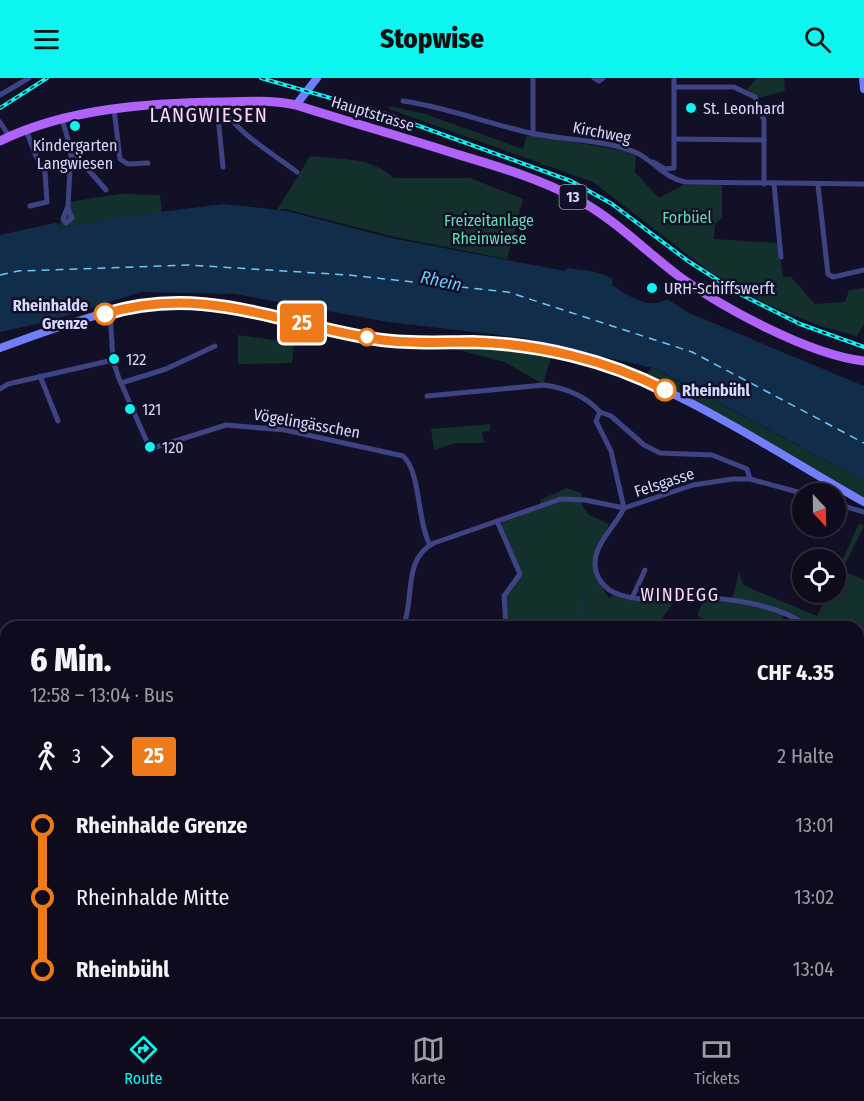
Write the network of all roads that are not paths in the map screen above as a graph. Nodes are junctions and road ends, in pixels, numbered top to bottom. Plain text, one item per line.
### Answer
1 (30, 78) edge
2 (317, 78) edge
3 (533, 78) edge
4 (594, 78) edge
5 (603, 78) edge
6 (674, 78) edge
7 (863, 78) edge
8 (674, 87) junction
9 (864, 88) edge
10 (0, 95) edge
11 (403, 101) dead end
12 (219, 102) junction
13 (296, 105) junction
14 (114, 110) junction
15 (62, 119) junction
16 (0, 122) edge
17 (26, 129) junction
18 (533, 134) junction
19 (4, 138) edge
20 (674, 139) junction
21 (764, 140) junction
22 (71, 150) junction
23 (646, 159) junction
24 (148, 163) dead end
25 (224, 167) dead end
26 (297, 171) dead end
27 (764, 184) junction
28 (774, 184) junction
29 (864, 184) edge
30 (818, 185) junction
31 (106, 190) dead end
32 (30, 206) dead end
33 (68, 208) dead end
34 (781, 257) dead end
35 (864, 270) edge
36 (112, 311) junction
37 (215, 346) dead end
38 (0, 348) edge
39 (113, 360) junction
40 (864, 361) edge
41 (40, 376) junction
42 (121, 383) junction
43 (0, 389) edge
44 (427, 396) dead end
45 (600, 412) junction
46 (58, 421) dead end
47 (750, 479) junction
48 (792, 490) edge
49 (864, 502) edge
50 (846, 507) edge
51 (624, 508) junction
52 (864, 512) edge
53 (497, 521) junction
54 (430, 545) junction
55 (645, 570) dead end
56 (632, 598) junction
57 (405, 621) edge
58 (506, 621) edge
59 (794, 621) edge

1 - 10 street
2 - 13 main road
3 - 18 street
4 - 5 street
6 - 8 street
7 - 9 main road
8 - 20 street
8 - 21 street
11 - 18 street, Kirchweg
12 - 13 main road, Hauptstrasse / 13
12 - 14 main road, Hauptstrasse / 13
12 - 25 street
12 - 26 street
13 - 40 main road, Hauptstrasse / 13
14 - 15 main road, Hauptstrasse / 13
14 - 24 street
15 - 17 main road, Hauptstrasse / 13
15 - 22 street
16 - 19 street
17 - 19 main road, Hauptstrasse / 13
17 - 32 street
18 - 23 street, Kirchweg
20 - 21 street
20 - 23 street
21 - 27 street
22 - 31 street
22 - 33 street
23 - 27 street, Kirchweg
27 - 28 street, Kirchweg
28 - 30 street, Kirchweg
28 - 34 street
29 - 30 street, Kirchweg
30 - 35 street
36 - 38 main road
36 - 39 street, Vögelingässchen
36 - 49 main road
37 - 42 street
39 - 41 street
39 - 42 street, Vögelingässchen
41 - 43 street
41 - 46 street
42 - 54 street, Vögelingässchen
44 - 45 street
45 - 47 street
45 - 51 street
47 - 48 street, Felsgasse
47 - 51 street, Felsgasse
50 - 52 street
51 - 53 street, Felsgasse
51 - 56 street
53 - 54 street, Felsgasse
53 - 58 street
54 - 57 street
55 - 56 street
56 - 59 street

